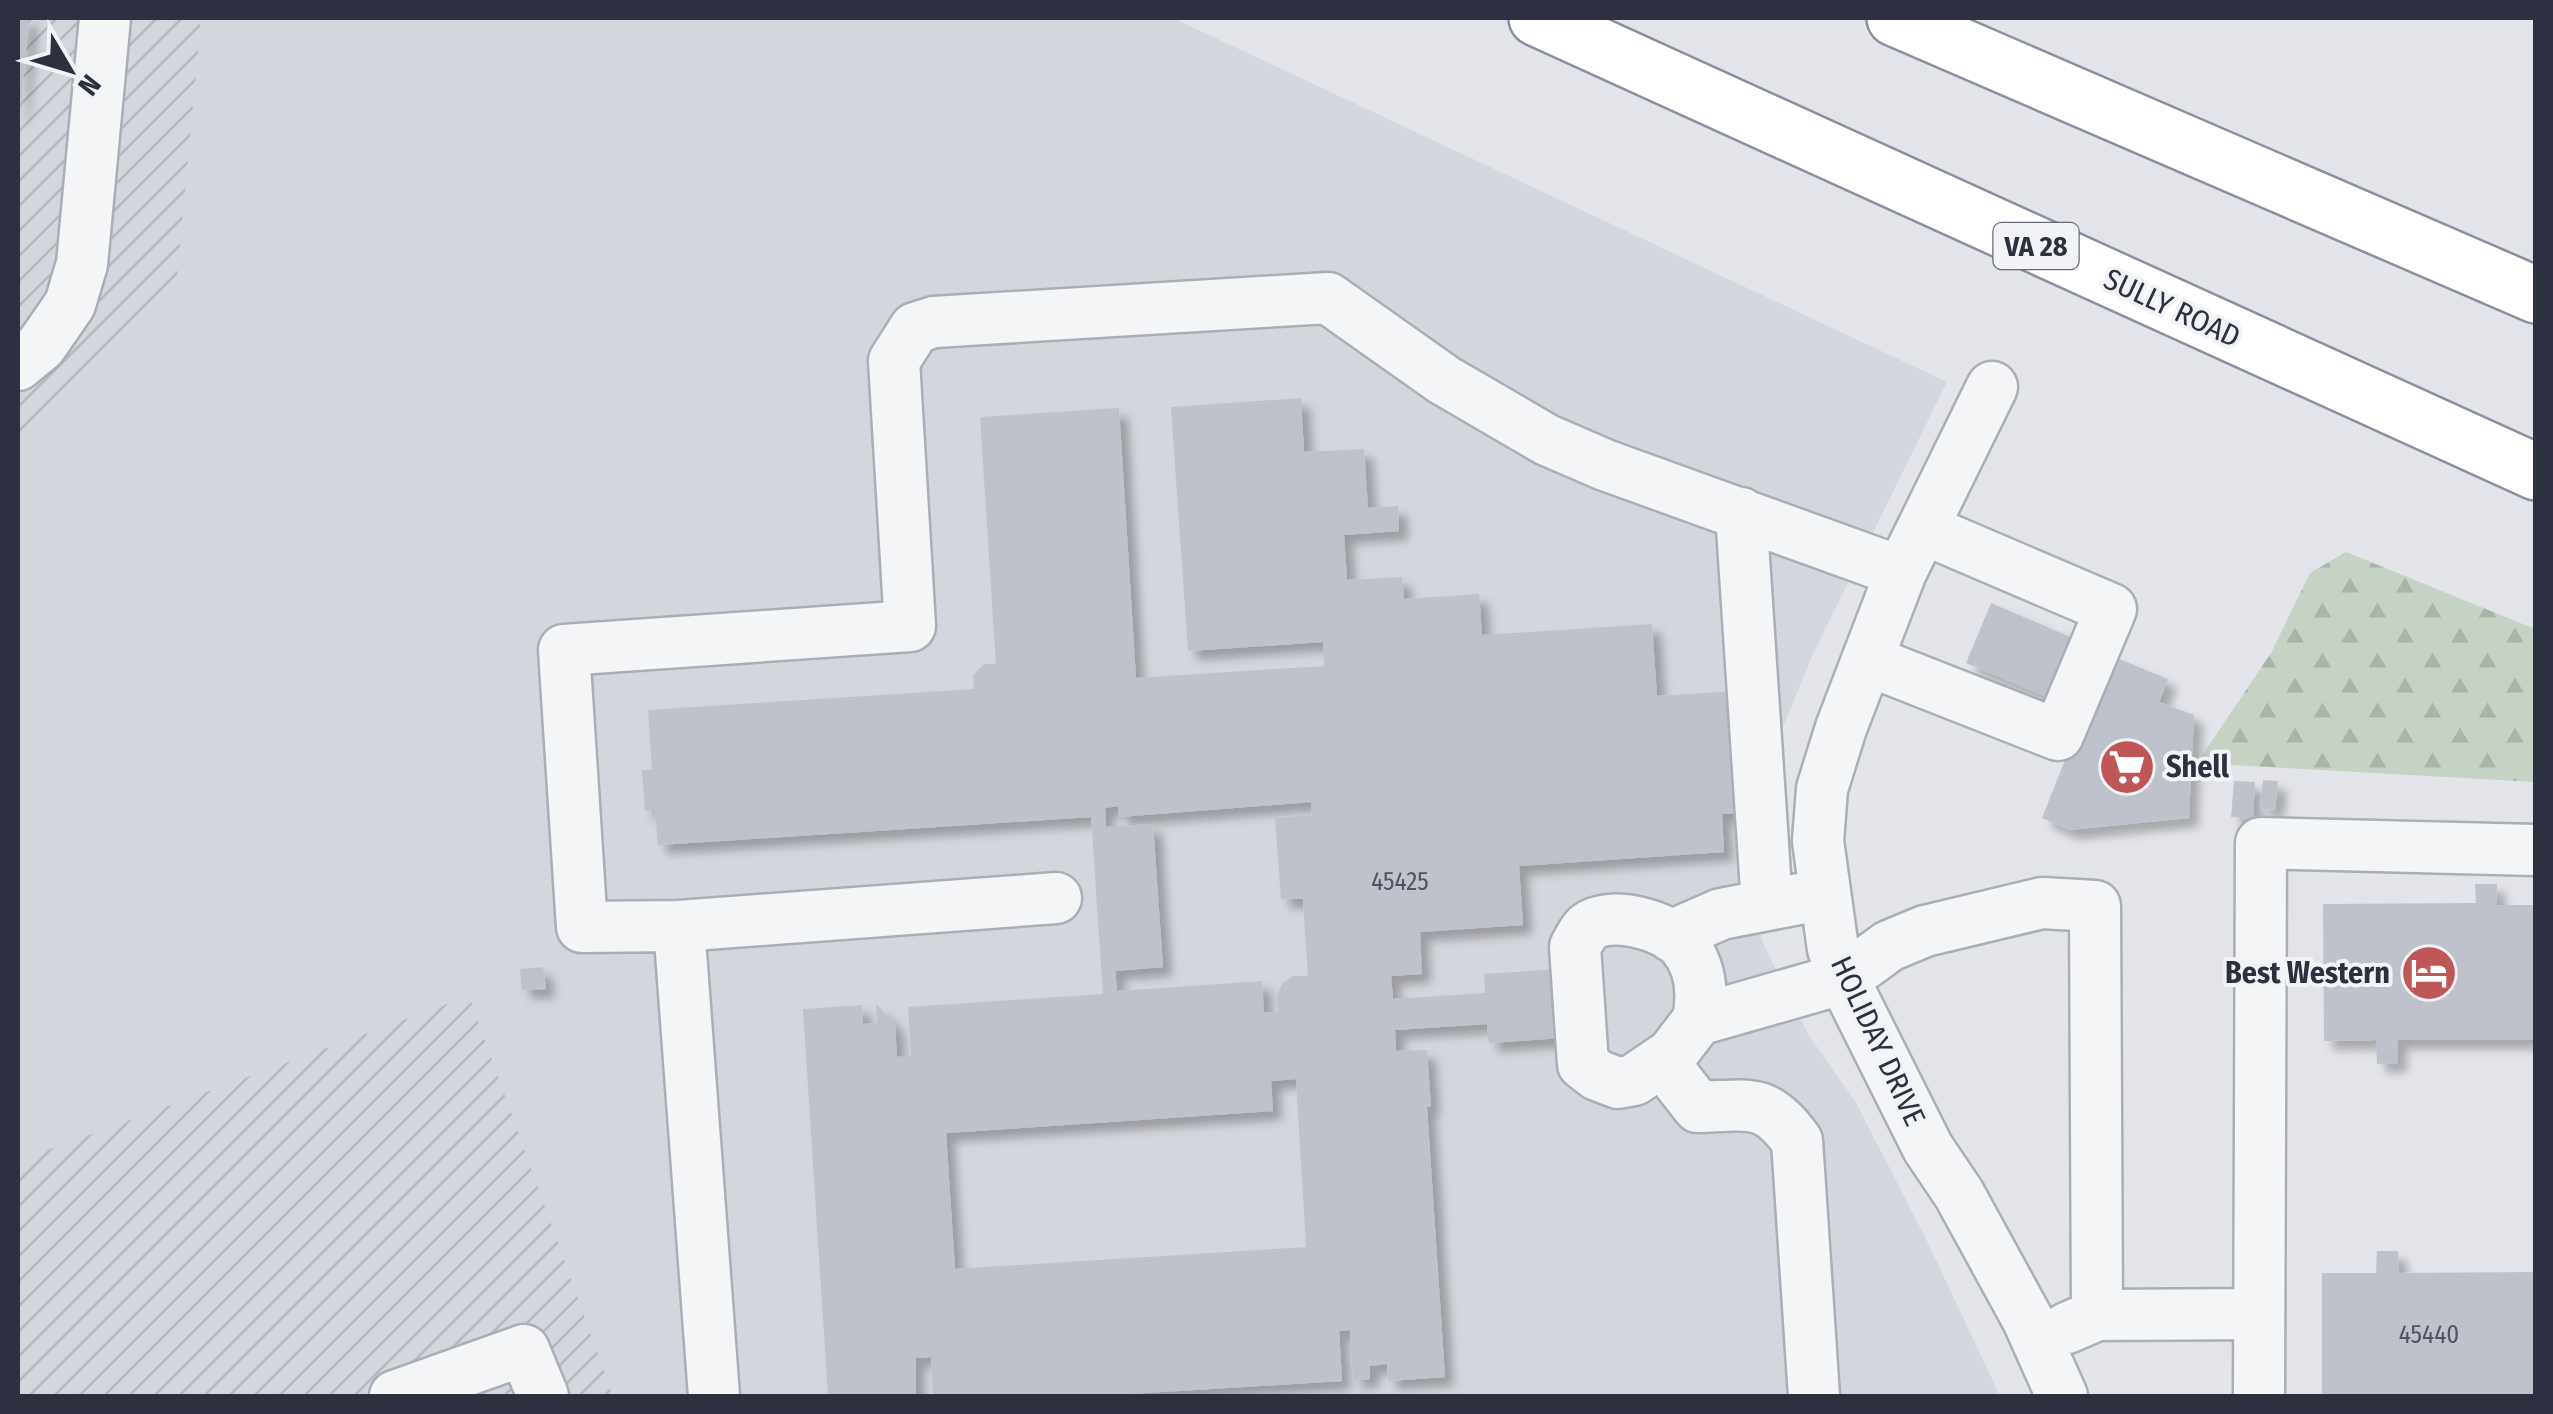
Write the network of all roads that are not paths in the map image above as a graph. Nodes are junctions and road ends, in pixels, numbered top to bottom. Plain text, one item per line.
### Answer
1 (104, 18) edge
2 (1537, 18) edge
3 (1895, 18) edge
4 (2536, 295) edge
5 (18, 364) edge
6 (1992, 387) dead end
7 (2536, 472) edge
8 (1741, 514) junction
9 (1924, 529) junction
10 (1901, 572) junction
11 (1866, 660) junction
12 (2536, 850) edge
13 (1824, 894) junction
14 (1056, 898) dead end
15 (1767, 905) junction
16 (679, 926) junction
17 (1671, 936) junction
18 (1845, 978) junction
19 (1698, 1020) junction
20 (1662, 1061) junction
21 (2260, 1314) junction
22 (2097, 1315) junction
23 (2038, 1341) junction
24 (395, 1396) edge
25 (543, 1396) edge
26 (714, 1396) edge
27 (1814, 1396) edge
28 (2062, 1396) edge
29 (2259, 1396) edge

1 - 5 street
2 - 7 highway, SULLY ROAD / VA 28
3 - 4 highway
6 - 9 street, HOLIDAY DRIVE
8 - 10 street
8 - 15 street
8 - 16 street
9 - 10 street, HOLIDAY DRIVE
9 - 11 street
10 - 11 street, HOLIDAY DRIVE
11 - 13 street, HOLIDAY DRIVE
12 - 21 street
13 - 15 street
13 - 18 street, HOLIDAY DRIVE
14 - 16 street
15 - 17 street
16 - 26 street
17 - 19 street
17 - 20 street
18 - 19 street
18 - 22 street
18 - 23 street, HOLIDAY DRIVE
19 - 20 street
20 - 27 street
21 - 22 street
21 - 29 street
22 - 23 street
23 - 28 street, HOLIDAY DRIVE
24 - 25 street

